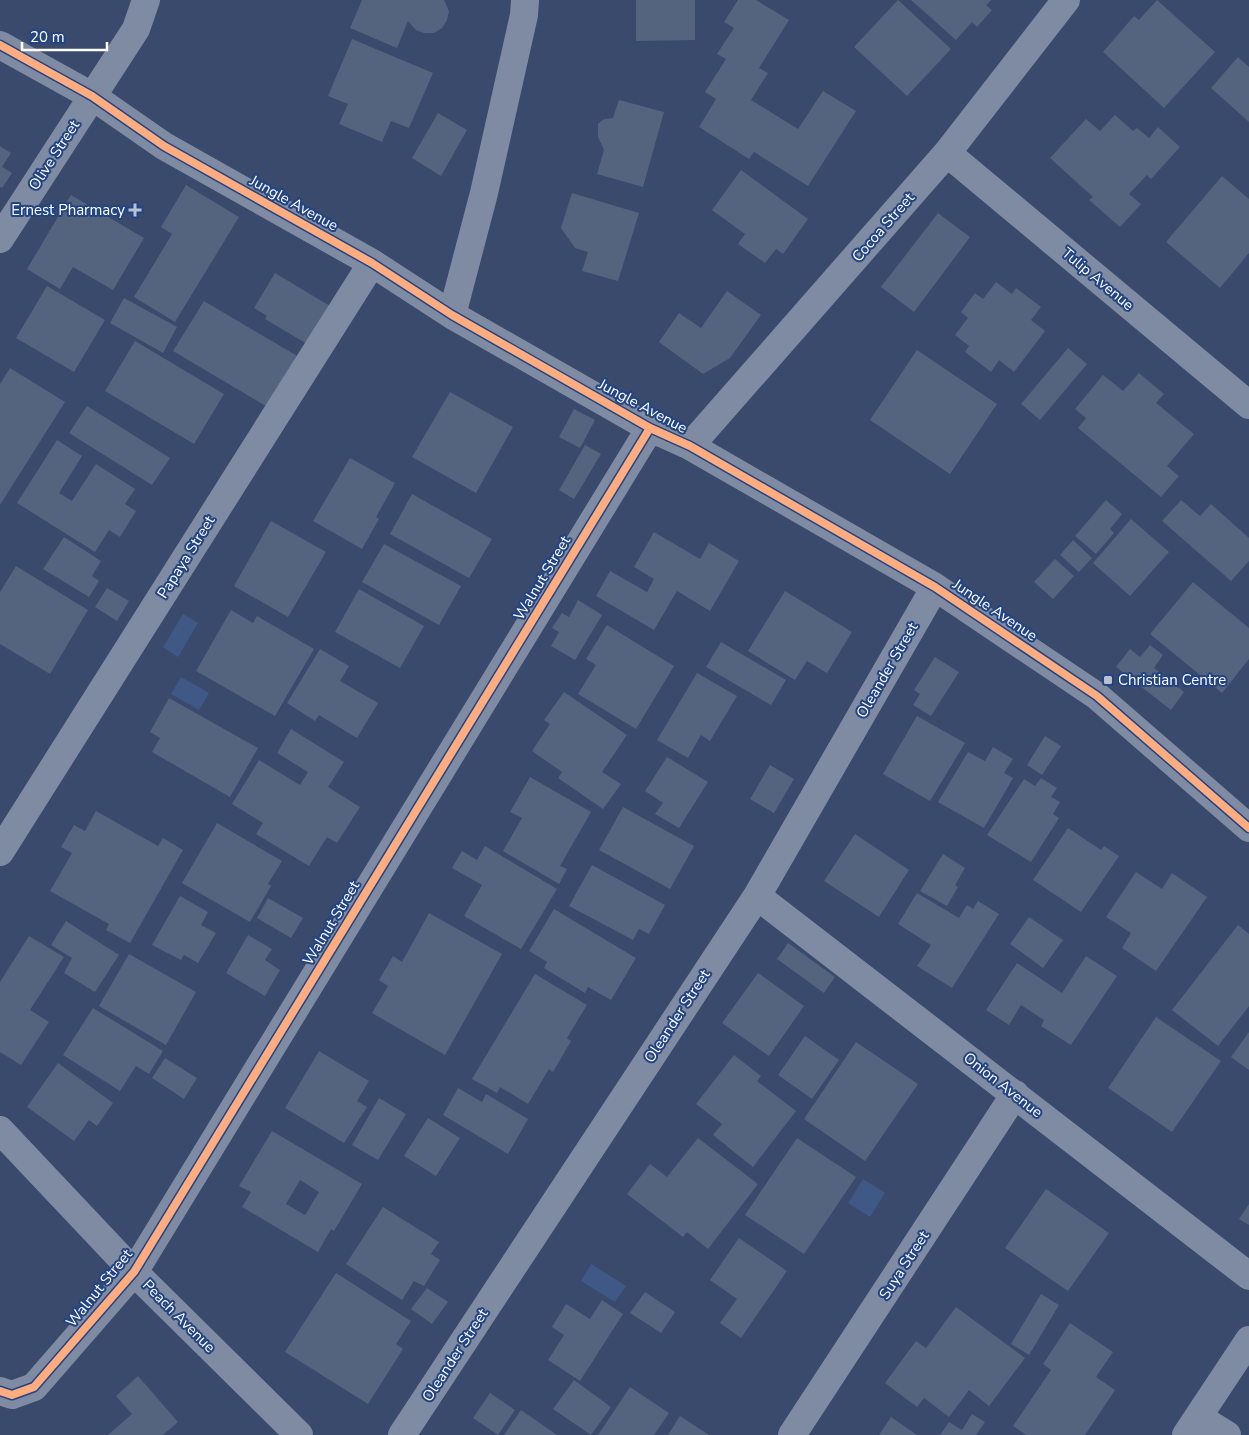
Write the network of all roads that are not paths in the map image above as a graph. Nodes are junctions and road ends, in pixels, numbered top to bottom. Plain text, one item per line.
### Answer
1 (146, 0) edge
2 (525, 0) edge
3 (1066, 0) edge
4 (0, 45) edge
5 (92, 96) junction
6 (947, 153) junction
7 (0, 239) edge
8 (372, 263) junction
9 (452, 315) junction
10 (1249, 405) edge
11 (650, 428) junction
12 (690, 446) junction
13 (935, 587) junction
14 (1249, 828) edge
15 (0, 852) edge
16 (757, 896) junction
17 (1015, 1094) junction
18 (0, 1130) edge
19 (134, 1272) junction
20 (1249, 1276) edge
21 (1249, 1340) edge
22 (0, 1391) edge
23 (1192, 1426) edge
24 (299, 1435) edge
25 (402, 1435) edge
26 (792, 1435) edge
27 (1227, 1435) edge

1 - 5 street, Olive Street
2 - 9 street
3 - 6 street, Cocoa Street
4 - 5 street, Jungle Avenue
5 - 7 street, Olive Street
5 - 8 street, Jungle Avenue
6 - 10 street, Tulip Avenue
6 - 12 street, Cocoa Street
8 - 9 street, Jungle Avenue
8 - 15 street, Papaya Street
9 - 11 street, Jungle Avenue
11 - 12 street, Jungle Avenue
11 - 19 street, Walnut Street
12 - 13 street, Jungle Avenue
13 - 14 street, Jungle Avenue
13 - 16 street, Oleander Street
16 - 17 street, Onion Avenue
16 - 25 street, Oleander Street
17 - 20 street, Onion Avenue
17 - 26 street, Suya Street
18 - 19 street, Peach Avenue
19 - 22 street, Walnut Street
19 - 24 street, Peach Avenue
21 - 23 street
23 - 27 street

